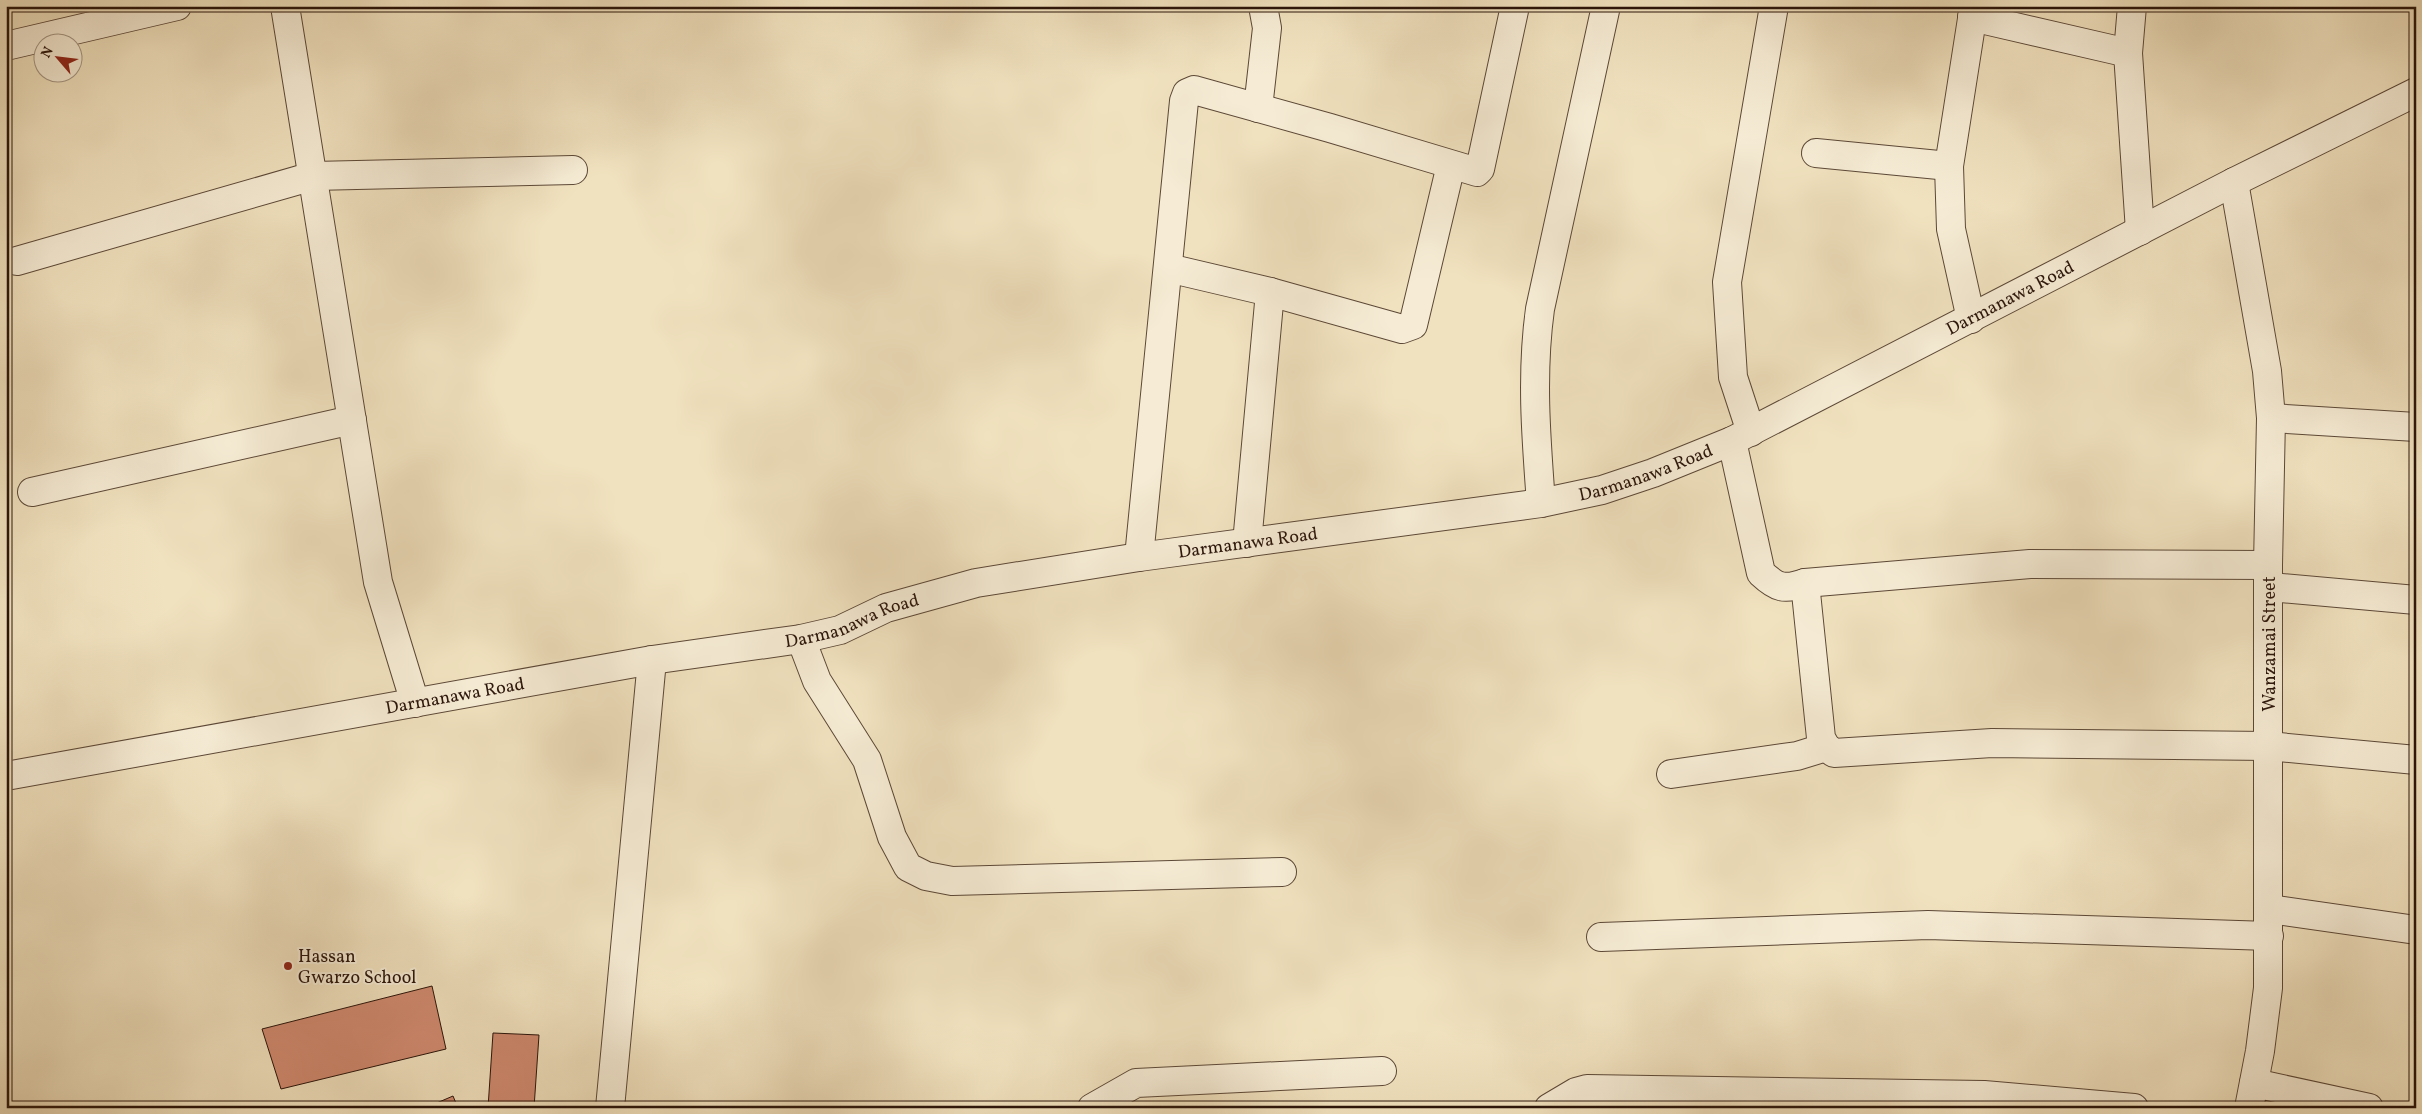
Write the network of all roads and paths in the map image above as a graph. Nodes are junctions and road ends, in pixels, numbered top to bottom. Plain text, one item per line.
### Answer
1 (177, 6) edge
2 (285, 6) edge
3 (1263, 6) edge
4 (1515, 6) edge
5 (1606, 6) edge
6 (1774, 6) edge
7 (2132, 6) edge
8 (1973, 12) edge
9 (6, 46) edge
10 (2128, 53) junction
11 (2416, 92) edge
12 (1258, 108) junction
13 (1816, 154) dead end
14 (1451, 165) junction
15 (1949, 166) junction
16 (573, 170) dead end
17 (313, 176) junction
18 (2234, 182) junction
19 (2140, 231) junction
20 (17, 261) dead end
21 (1168, 268) junction
22 (1270, 292) junction
23 (1970, 319) junction
24 (2271, 418) junction
25 (352, 420) junction
26 (2416, 427) edge
27 (1742, 437) junction
28 (32, 492) dead end
29 (1542, 503) junction
30 (1247, 543) junction
31 (1139, 557) junction
32 (2269, 576) junction
33 (1804, 584) junction
34 (2416, 600) edge
35 (801, 639) junction
36 (652, 660) junction
37 (415, 703) junction
38 (2268, 746) junction
39 (1826, 747) junction
40 (2416, 760) edge
41 (1671, 774) dead end
42 (6, 776) edge
43 (1282, 872) dead end
44 (2269, 909) junction
45 (2416, 930) edge
46 (2269, 936) junction
47 (1602, 937) dead end
48 (1382, 1071) dead end
49 (2251, 1096) edge
50 (610, 1108) edge
51 (1092, 1108) edge
52 (1549, 1108) edge
53 (2134, 1108) edge
54 (2368, 1108) edge

1 - 9 street
2 - 17 street
3 - 12 street
4 - 14 street
5 - 29 street
6 - 27 street
7 - 10 street
8 - 10 street
8 - 15 street
10 - 19 street
11 - 18 street, Darmanawa Road
12 - 14 street
12 - 21 street
13 - 15 street
14 - 22 street
15 - 23 street
16 - 17 street
17 - 20 street
17 - 25 street
18 - 19 street, Darmanawa Road
18 - 24 street, Wanzamai Street
19 - 23 street, Darmanawa Road
21 - 22 street
21 - 31 street
22 - 30 street
23 - 27 street, Darmanawa Road
24 - 26 street
24 - 32 street, Wanzamai Street
25 - 28 street
25 - 37 street
27 - 29 street, Darmanawa Road
27 - 33 street
29 - 30 street, Darmanawa Road
30 - 31 street, Darmanawa Road
31 - 35 street, Darmanawa Road
32 - 33 street
32 - 34 street
32 - 38 street, Wanzamai Street
33 - 39 street
35 - 36 street, Darmanawa Road
35 - 43 street
36 - 37 street, Darmanawa Road
36 - 50 street
37 - 42 street, Darmanawa Road
38 - 39 street
38 - 40 street
38 - 44 street, Wanzamai Street
39 - 41 street
44 - 45 street
44 - 46 street, Wanzamai Street
46 - 47 street
46 - 49 street, Wanzamai Street
48 - 51 street
49 - 54 street
52 - 53 street

